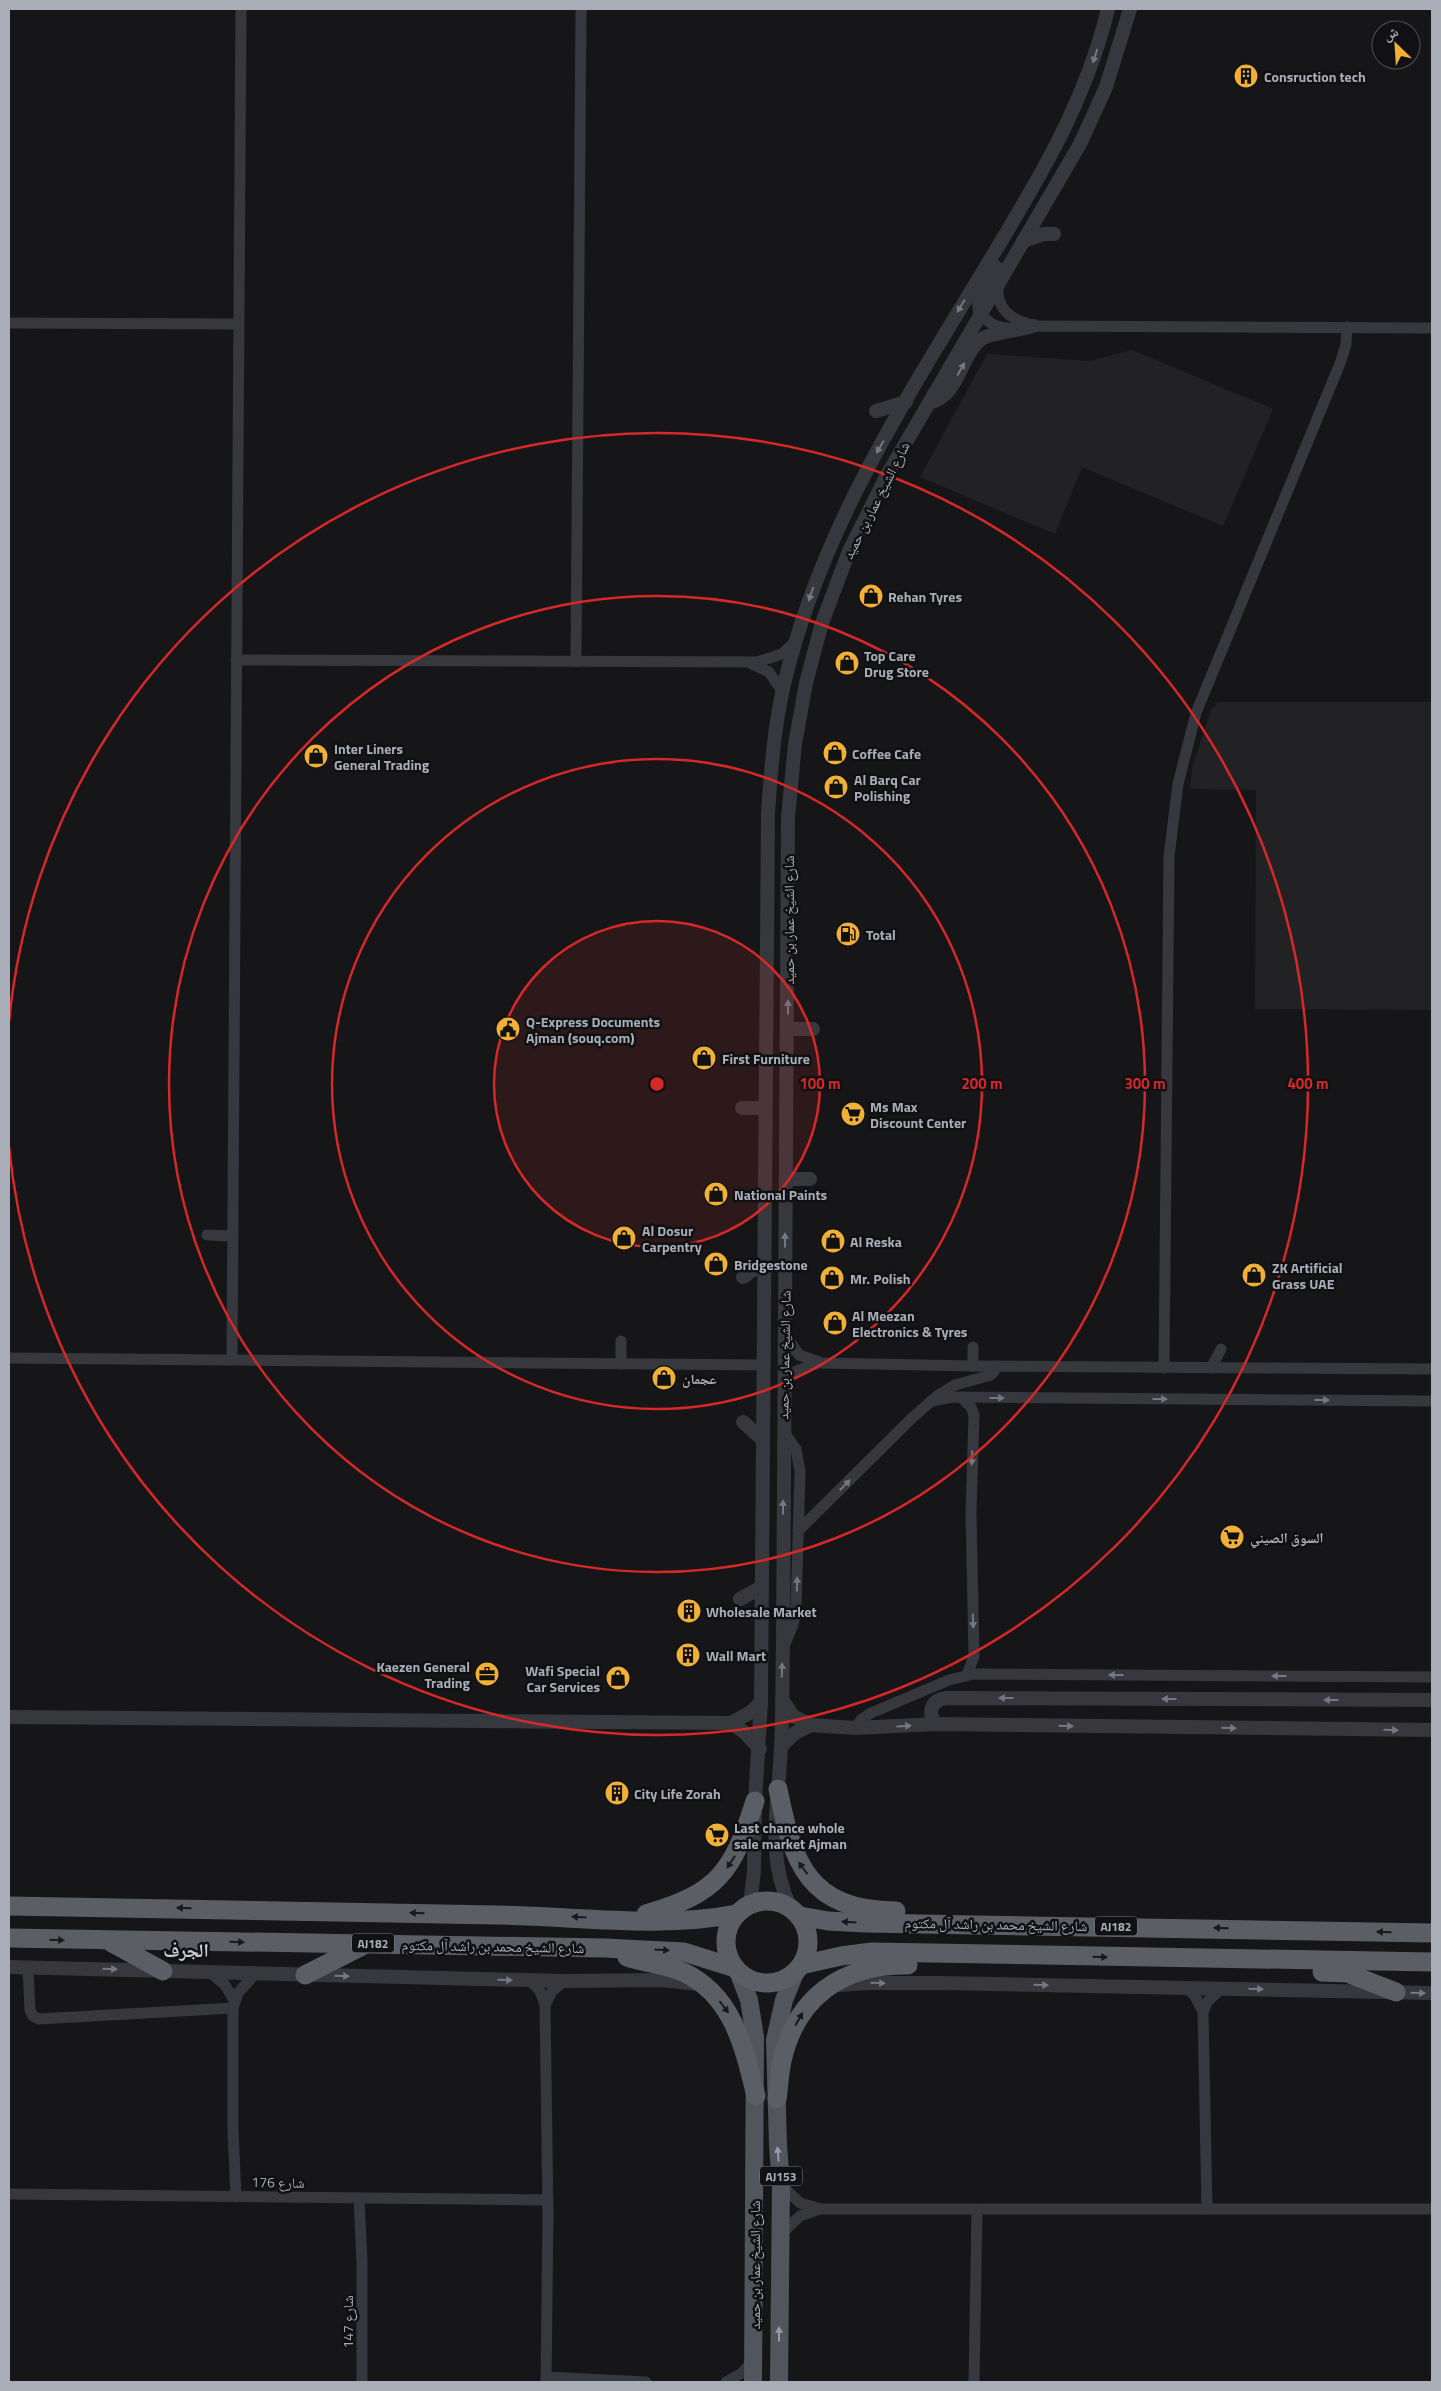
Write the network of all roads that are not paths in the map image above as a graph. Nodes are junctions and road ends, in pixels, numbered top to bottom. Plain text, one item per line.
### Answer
1 (241, 9) edge
2 (581, 9) edge
3 (1108, 9) edge
4 (1130, 9) edge
5 (1027, 199) junction
6 (1054, 234) dead end
7 (1023, 241) junction
8 (998, 285) junction
9 (982, 314) junction
10 (9, 323) edge
11 (238, 324) junction
12 (1033, 326) junction
13 (1347, 327) junction
14 (1432, 328) edge
15 (906, 402) junction
16 (929, 403) junction
17 (876, 411) dead end
18 (796, 642) junction
19 (236, 660) junction
20 (576, 662) junction
21 (748, 662) junction
22 (782, 691) junction
23 (788, 1029) junction
24 (813, 1029) dead end
25 (742, 1108) dead end
26 (765, 1108) junction
27 (786, 1179) junction
28 (810, 1179) dead end
29 (207, 1235) dead end
30 (232, 1236) junction
31 (764, 1262) junction
32 (743, 1277) dead end
33 (785, 1335) junction
34 (621, 1342) dead end
35 (973, 1347) dead end
36 (1221, 1349) dead end
37 (9, 1358) edge
38 (232, 1359) junction
39 (822, 1363) junction
40 (621, 1364) junction
41 (764, 1365) junction
42 (973, 1366) junction
43 (998, 1366) junction
44 (1164, 1368) junction
45 (1211, 1368) junction
46 (1432, 1370) edge
47 (784, 1382) junction
48 (961, 1397) junction
49 (932, 1401) junction
50 (1432, 1401) edge
51 (743, 1422) dead end
52 (783, 1431) junction
53 (763, 1440) junction
54 (798, 1532) junction
55 (762, 1587) junction
56 (740, 1599) dead end
57 (783, 1647) junction
58 (967, 1675) junction
59 (1432, 1677) edge
60 (782, 1698) junction
61 (1432, 1700) edge
62 (761, 1702) junction
63 (9, 1717) edge
64 (731, 1724) junction
65 (936, 1724) junction
66 (811, 1725) junction
67 (855, 1728) junction
68 (1432, 1730) edge
69 (781, 1746) junction
70 (760, 1749) junction
71 (778, 1788) junction
72 (755, 1800) junction
73 (9, 1906) edge
74 (743, 1910) junction
75 (795, 1912) junction
76 (628, 1920) junction
77 (957, 1923) junction
78 (1432, 1933) edge
79 (9, 1938) edge
80 (108, 1941) junction
81 (366, 1943) junction
82 (605, 1948) junction
83 (964, 1956) junction
84 (1270, 1960) junction
85 (1432, 1962) edge
86 (9, 1967) edge
87 (28, 1968) junction
88 (736, 1969) junction
89 (798, 1969) junction
90 (163, 1971) junction
91 (211, 1973) junction
92 (255, 1974) junction
93 (304, 1975) junction
94 (530, 1980) junction
95 (564, 1981) junction
96 (703, 1985) junction
97 (830, 1986) junction
98 (1187, 1988) junction
99 (1220, 1989) junction
100 (1396, 1992) junction
101 (1432, 1993) edge
102 (234, 2004) junction
103 (545, 2005) junction
104 (1203, 2012) junction
105 (756, 2096) junction
106 (777, 2100) junction
107 (782, 2185) junction
108 (9, 2194) edge
109 (232, 2196) junction
110 (363, 2198) junction
111 (548, 2200) junction
112 (821, 2209) junction
113 (977, 2209) junction
114 (1207, 2209) junction
115 (1432, 2209) edge
116 (780, 2235) junction
117 (754, 2360) junction
118 (546, 2379) edge
119 (362, 2382) edge
120 (601, 2382) edge
121 (646, 2382) edge
122 (726, 2382) edge
123 (753, 2382) edge
124 (779, 2382) edge
125 (974, 2382) edge

1 - 11 street
2 - 20 street
3 -> 5 street, شارع الشيخ عمار بن حميد
4 - 7 street, شارع الشيخ عمار بن حميد
5 - 9 street
5 -> 15 street, شارع الشيخ عمار بن حميد
6 - 7 street
7 - 8 street, شارع الشيخ عمار بن حميد
8 - 9 street, شارع الشيخ عمار بن حميد
8 - 12 street
9 - 12 street
9 - 16 street, شارع الشيخ عمار بن حميد
10 - 11 street
11 - 19 street
12 - 13 street
16 -> 12 street
13 - 14 street
13 - 44 street
15 - 17 street
15 -> 18 street, شارع الشيخ عمار بن حميد
23 -> 16 street, شارع الشيخ عمار بن حميد
18 - 21 street
18 - 22 street, شارع الشيخ عمار بن حميد
19 - 20 street
19 - 30 street
20 - 21 street
21 - 22 street
22 - 26 street, شارع الشيخ عمار بن حميد
23 - 24 street
23 - 27 street, شارع الشيخ عمار بن حميد
25 - 26 street
26 - 31 street, شارع الشيخ عمار بن حميد
27 - 28 street
33 -> 27 street, شارع الشيخ عمار بن حميد
29 - 30 street
30 - 38 street
31 - 32 street
31 - 41 street, شارع الشيخ عمار بن حميد
33 - 39 street
33 - 47 street, شارع الشيخ عمار بن حميد
34 - 40 street
35 - 42 street
36 - 45 street
37 - 38 street
38 - 40 street
39 - 42 street
39 - 47 street
40 - 41 street
41 - 53 street, شارع الشيخ عمار بن حميد
42 - 43 street
43 - 44 street
43 - 49 street
44 - 45 street
45 - 46 street
47 - 52 street, شارع الشيخ عمار بن حميد
48 - 49 street
48 -> 50 street
48 -> 58 street
54 -> 49 street
51 - 53 street
52 - 54 street
57 -> 52 street, شارع الشيخ عمار بن حميد
53 - 55 street, شارع الشيخ عمار بن حميد
57 -> 54 street
55 - 56 street
55 - 62 street, شارع الشيخ عمار بن حميد
60 -> 57 street, شارع الشيخ عمار بن حميد
59 -> 58 street
58 - 67 street
60 - 66 street
60 - 69 street, شارع الشيخ عمار بن حميد
61 -> 65 street
62 - 64 street
62 - 70 street, شارع الشيخ عمار بن حميد
63 - 64 street
64 - 70 street
67 -> 65 street
65 -> 68 street
66 - 67 street
66 - 69 street
69 - 71 street, شارع الشيخ عمار بن حميد
70 - 72 street, شارع الشيخ عمار بن حميد
71 - 75 street, شارع الشيخ عمار بن حميد
77 -> 71 highway
72 - 74 street, شارع الشيخ عمار بن حميد
72 -> 76 highway
76 -> 73 highway
74 - 75 highway
74 - 76 highway
74 - 88 highway
77 -> 75 highway, شارع الشيخ محمد بن راشد آل مكتوم / AJ182
75 - 89 highway
78 -> 77 highway, شارع الشيخ محمد بن راشد آل مكتوم / AJ182
79 -> 80 highway, شارع الشيخ محمد بن راشد آل مكتوم / AJ182
80 -> 81 highway, شارع الشيخ محمد بن راشد آل مكتوم / AJ182
80 - 90 highway
81 - 82 highway, شارع الشيخ محمد بن راشد آل مكتوم / AJ182
81 - 93 highway
82 -> 88 highway, شارع الشيخ محمد بن راشد آل مكتوم / AJ182
82 - 96 highway
83 -> 84 highway
83 - 89 highway
83 - 97 highway
84 - 85 highway
84 - 100 highway
86 - 87 street
87 -> 90 street
87 - 102 street
88 - 89 highway
88 - 105 main road, شارع الشيخ عمار بن حميد / AJ153
89 - 106 main road, شارع الشيخ عمار بن حميد / AJ153
90 - 91 street
91 - 92 street
91 - 102 street
92 - 93 street
92 - 102 street
93 -> 94 street
94 - 95 street
94 - 103 street
95 - 96 street
95 - 103 street
96 -> 105 highway
97 -> 98 street
106 -> 97 highway
98 - 99 street
98 - 104 street
99 -> 100 street
99 - 104 street
100 -> 101 street
102 - 109 street
103 - 111 street
104 - 114 street
105 - 117 main road, شارع الشيخ عمار بن حميد / AJ153
107 -> 106 main road, شارع الشيخ عمار بن حميد / AJ153
107 - 112 street
107 - 116 main road, شارع الشيخ عمار بن حميد / AJ153
108 - 109 street, شارع 176
109 - 110 street, شارع 176
110 - 111 street, شارع 176
110 - 119 street, شارع 147
111 - 118 street
112 - 113 street
112 - 116 street
113 - 114 street
113 - 125 street
114 - 115 street
124 -> 116 main road, شارع الشيخ عمار بن حميد / AJ153
117 - 122 street
117 - 123 main road, شارع الشيخ عمار بن حميد / AJ153
118 - 120 street
120 - 121 street

